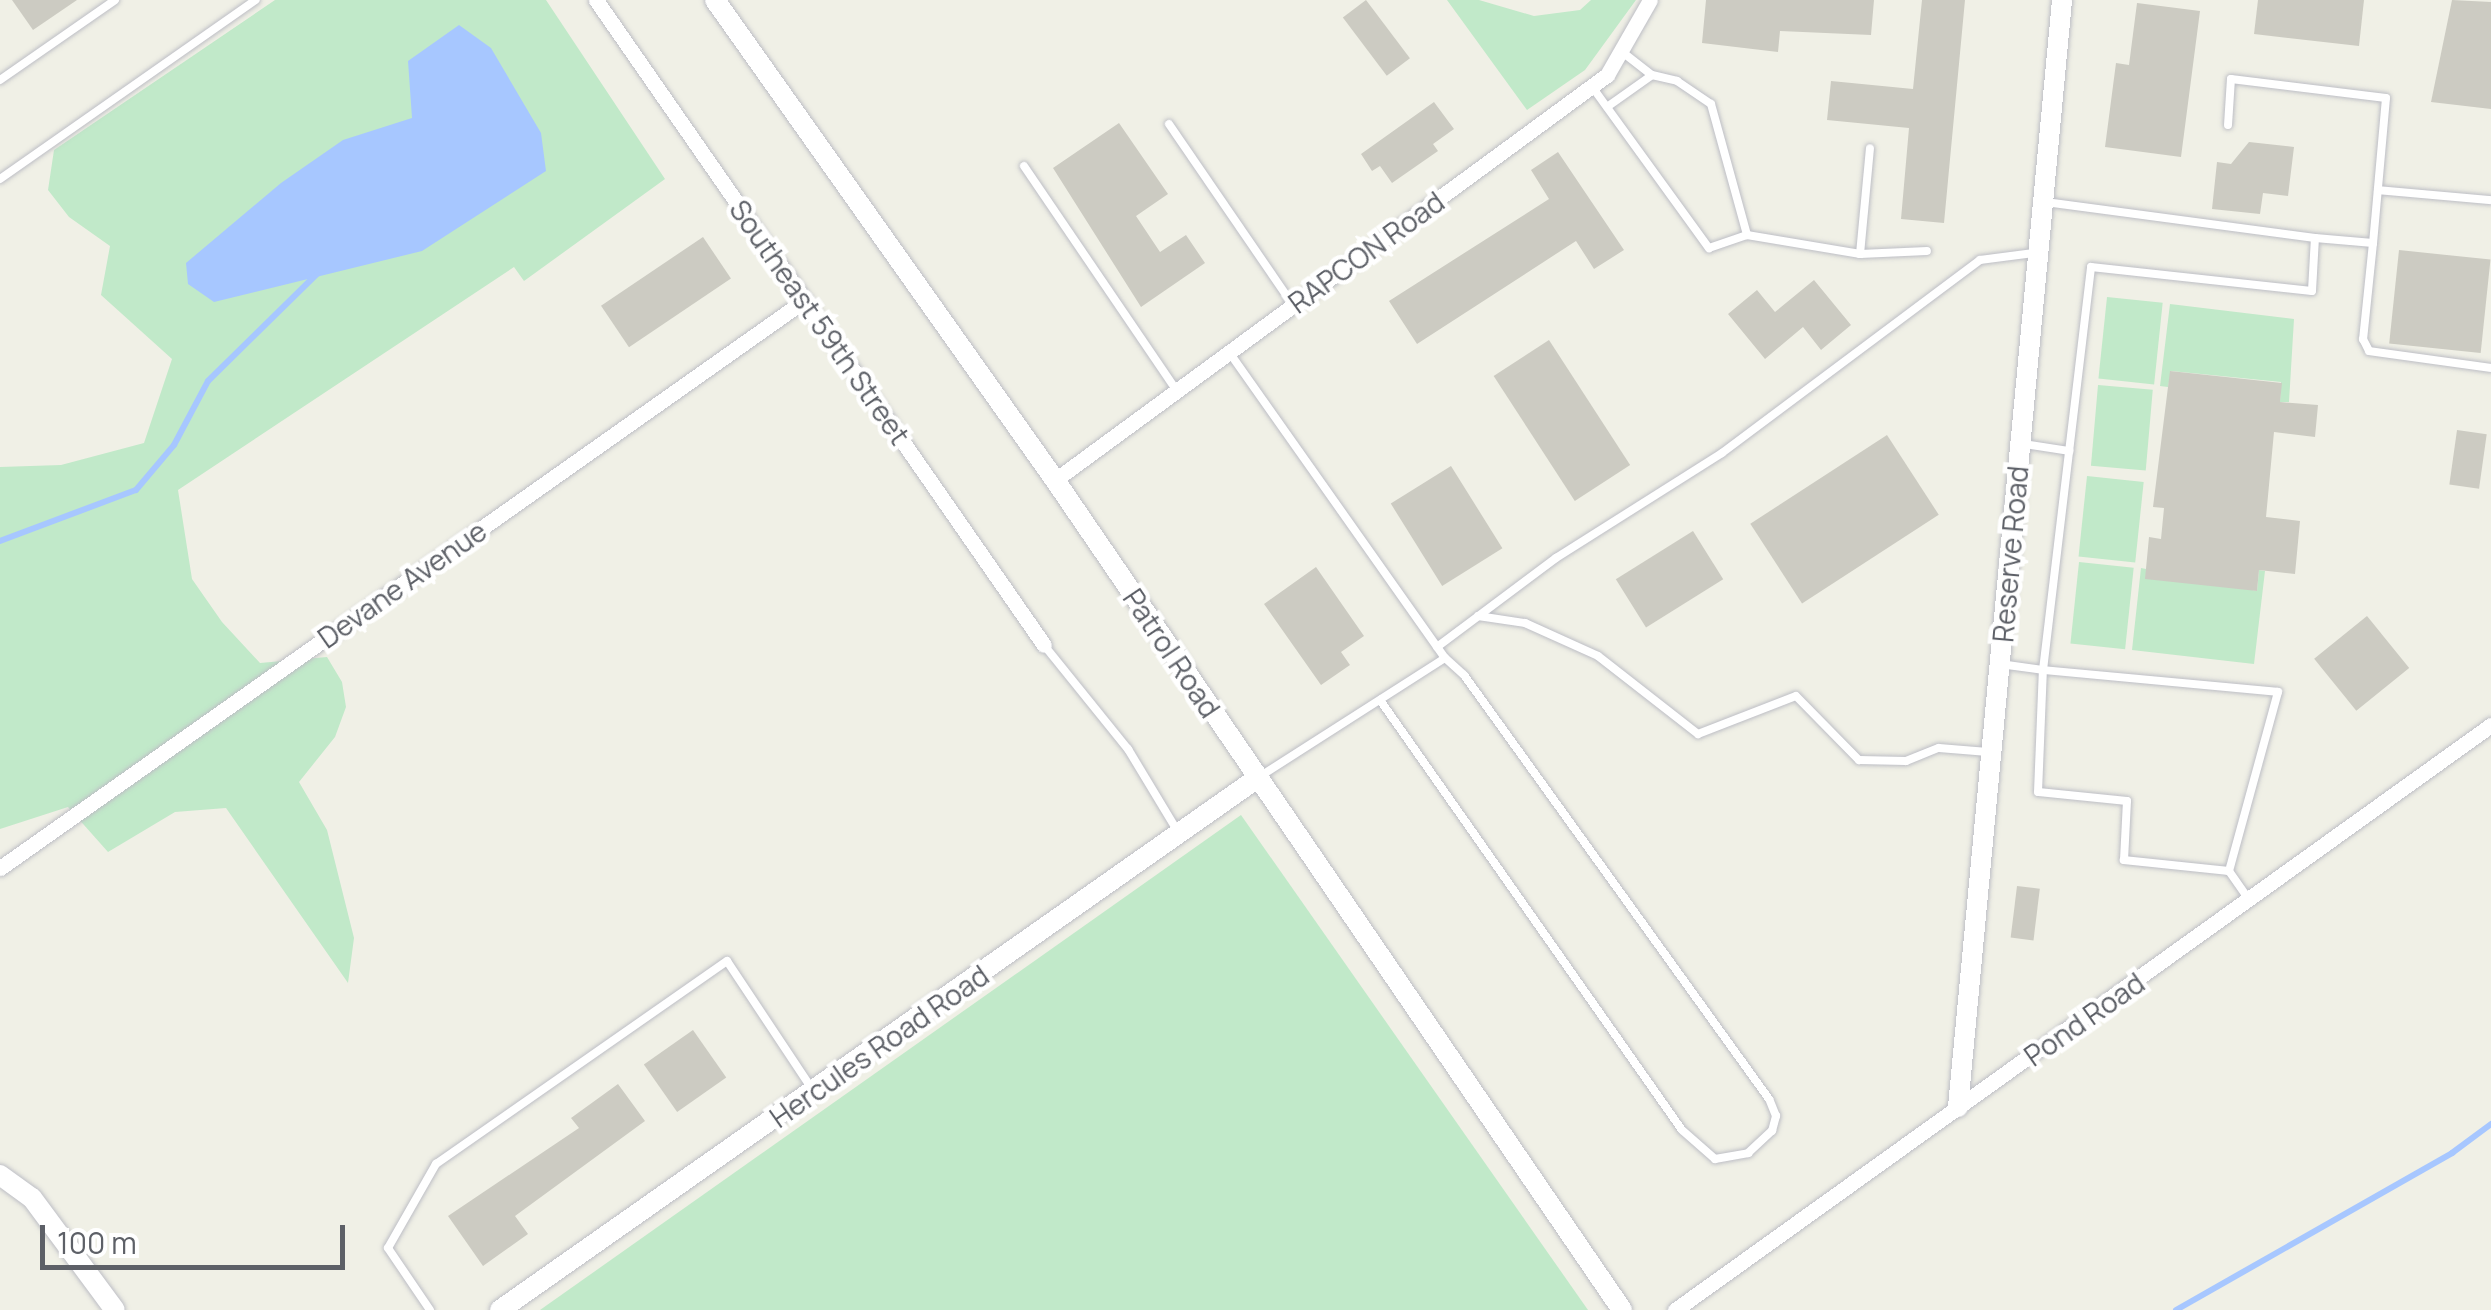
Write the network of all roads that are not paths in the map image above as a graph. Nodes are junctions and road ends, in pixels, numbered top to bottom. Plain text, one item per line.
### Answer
1 (115, 0) edge
2 (256, 0) edge
3 (596, 0) edge
4 (715, 0) edge
5 (1650, 0) edge
6 (2062, 0) edge
7 (1621, 52) junction
8 (1652, 75) junction
9 (0, 80) edge
10 (1592, 86) junction
11 (1607, 107) junction
12 (1168, 124) dead end
13 (2228, 125) dead end
14 (1870, 148) dead end
15 (1024, 166) dead end
16 (0, 179) edge
17 (2378, 190) junction
18 (2491, 200) edge
19 (2043, 202) junction
20 (1747, 235) junction
21 (2315, 238) junction
22 (2373, 243) junction
23 (1928, 252) dead end
24 (2038, 253) junction
25 (1860, 254) junction
26 (805, 300) junction
27 (1293, 305) junction
28 (1229, 352) junction
29 (2491, 368) edge
30 (1176, 391) junction
31 (2020, 443) junction
32 (2069, 451) junction
33 (1056, 480) junction
34 (1478, 616) junction
35 (1044, 645) joint
36 (1438, 646) junction
37 (1445, 658) junction
38 (2000, 664) junction
39 (2042, 670) junction
40 (1380, 700) junction
41 (2491, 725) edge
42 (1991, 753) junction
43 (1256, 779) junction
44 (1180, 834) junction
45 (0, 868) edge
46 (2229, 870) junction
47 (2251, 903) junction
48 (814, 1093) junction
49 (1958, 1108) junction
50 (0, 1175) edge
51 (115, 1310) edge
52 (430, 1310) edge
53 (500, 1310) edge
54 (1622, 1310) edge
55 (1675, 1310) edge

1 - 9 lane
2 - 16 lane
3 - 26 street, Southeast 59th Street
4 - 33 street, Patrol Road
5 - 7 street, RAPCON Road
6 - 19 street, Reserve Road
7 - 8 lane
7 - 10 street, RAPCON Road
8 - 11 lane
8 - 20 lane
10 - 11 lane
10 - 27 street, RAPCON Road
11 - 20 lane
12 - 27 lane
13 - 17 lane
14 - 25 lane
15 - 30 lane
17 - 18 lane
17 - 22 lane
19 - 21 lane
19 - 24 street, Reserve Road
20 - 25 lane
21 - 22 lane
21 - 32 lane
22 - 29 lane
23 - 25 lane
24 - 31 street, Reserve Road
24 - 34 lane
26 - 35 street, Southeast 59th Street
26 - 45 street, Devane Avenue
27 - 28 street, RAPCON Road
28 - 30 street, RAPCON Road
28 - 36 lane
30 - 33 street, RAPCON Road
31 - 32 lane
31 - 38 street, Reserve Road
32 - 39 lane
33 - 43 street, Patrol Road
34 - 36 lane
34 - 42 lane
35 - 44 lane
36 - 37 lane
37 - 40 lane
37 - 40 lane
38 - 39 lane
38 - 42 street, Reserve Road
39 - 46 lane
39 - 46 lane
40 - 43 lane
41 - 47 street, Pond Road
42 - 49 street, Reserve Road
43 - 44 street, Hercules Road Road
43 - 54 street, Patrol Road
44 - 48 street, Hercules Road Road
46 - 47 lane
47 - 49 street, Pond Road
48 - 52 lane
48 - 53 street, Hercules Road Road
49 - 55 street, Pond Road
50 - 51 street

